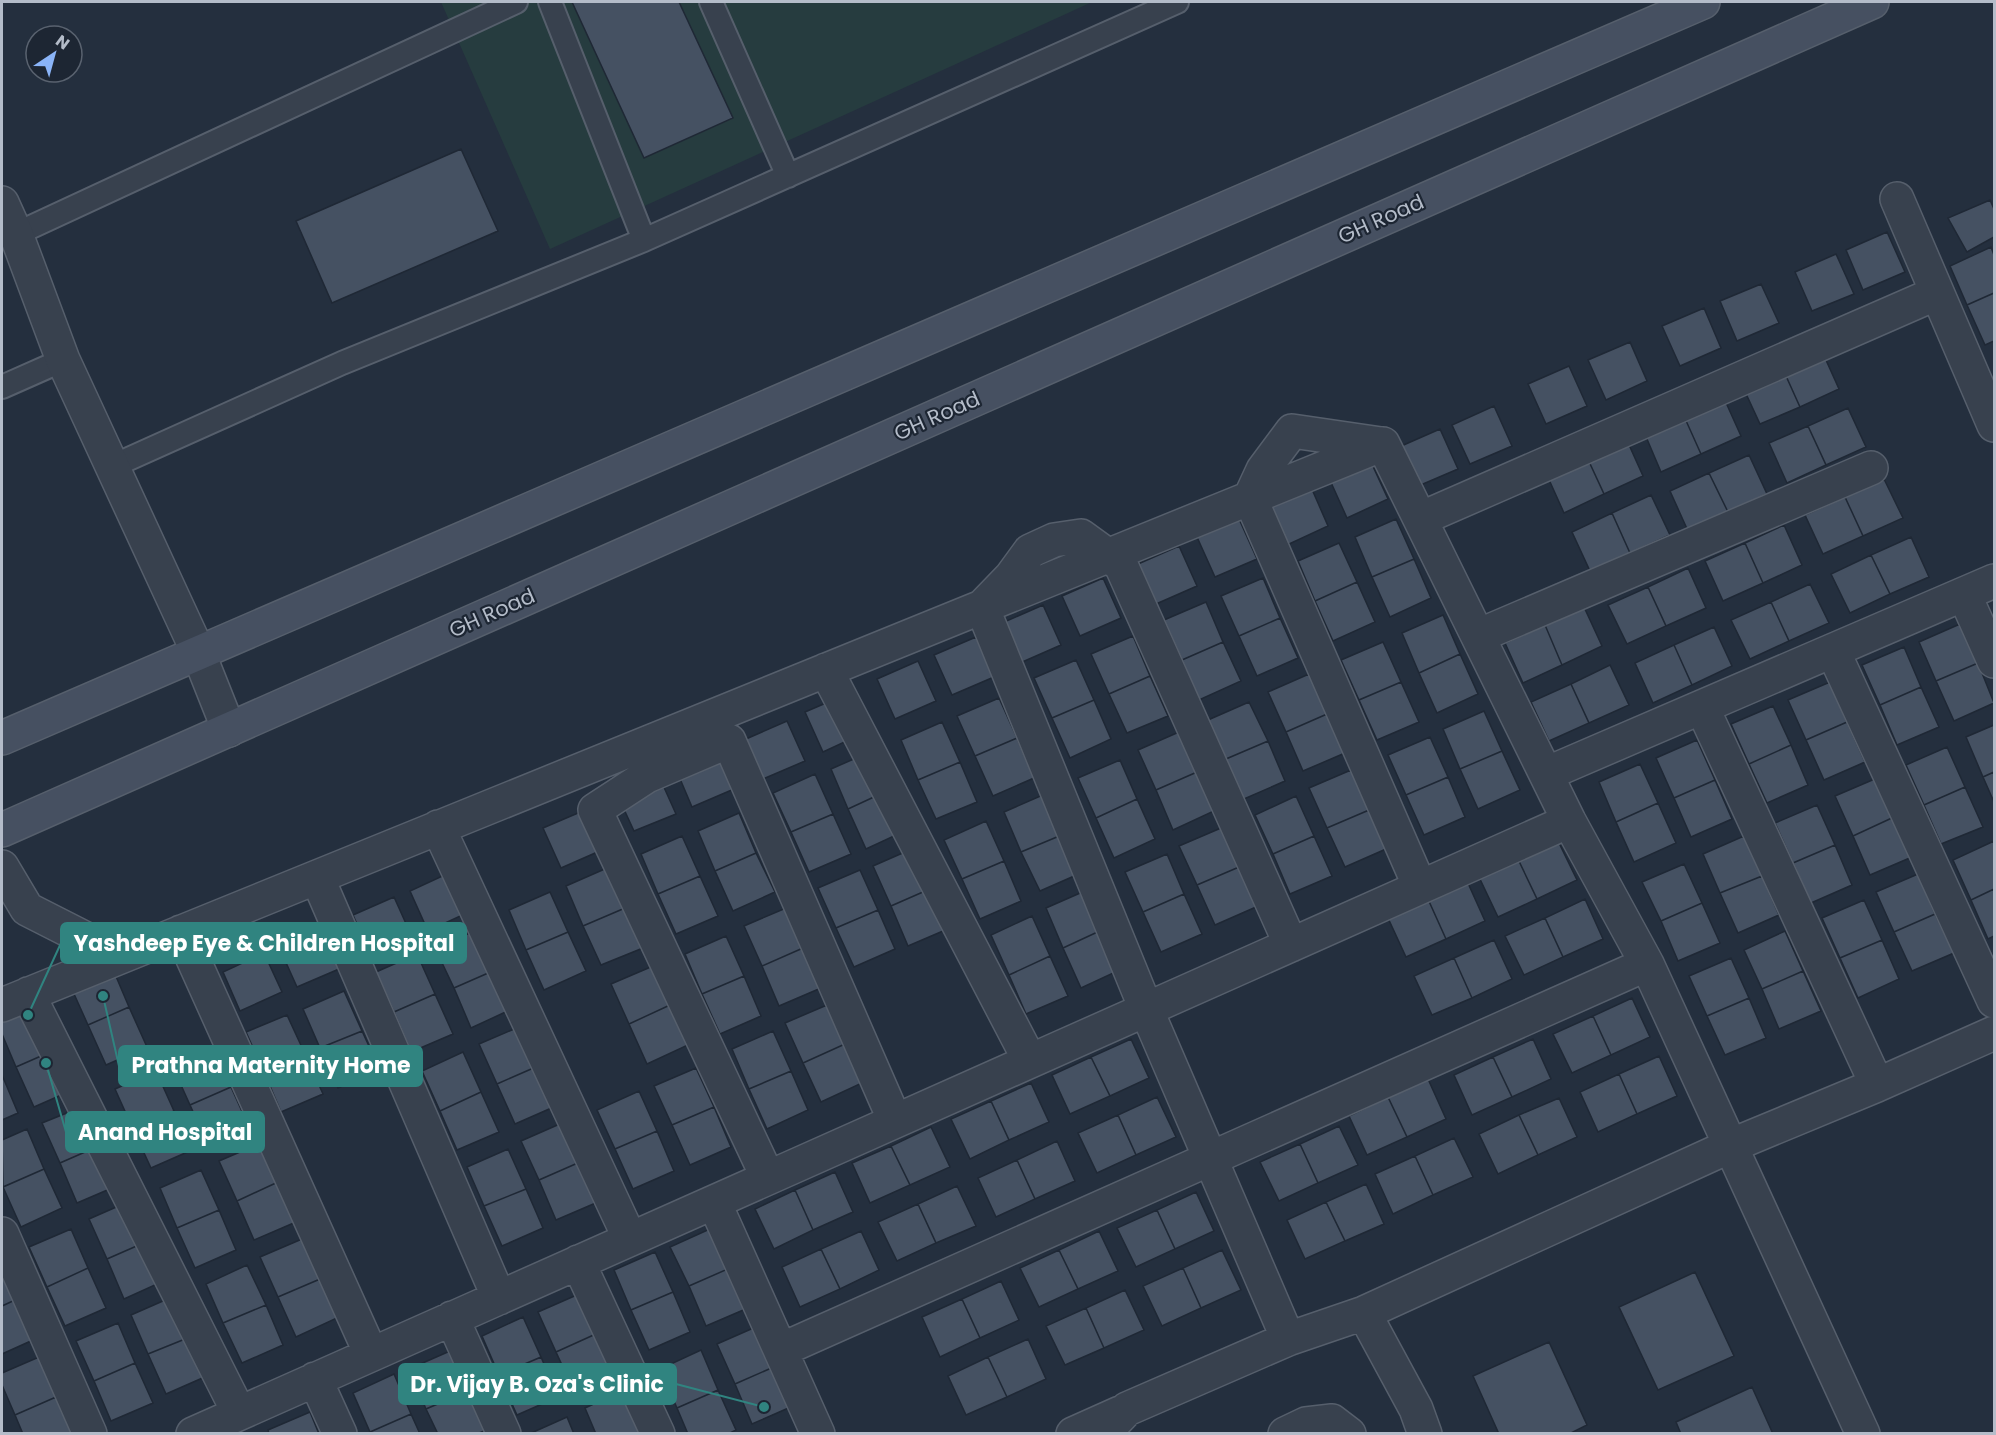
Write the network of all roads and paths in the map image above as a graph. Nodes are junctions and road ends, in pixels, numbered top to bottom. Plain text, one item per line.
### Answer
1 (516, 2) edge
2 (550, 2) edge
3 (711, 2) edge
4 (1174, 2) edge
5 (1703, 2) edge
6 (1872, 2) edge
7 (788, 176) junction
8 (1897, 199) dead end
9 (2, 203) edge
10 (16, 234) junction
11 (644, 240) junction
12 (1937, 292) junction
13 (63, 360) junction
14 (2, 387) edge
15 (1995, 425) edge
16 (1383, 444) junction
17 (113, 466) junction
18 (1872, 468) dead end
19 (1250, 498) junction
20 (1420, 519) junction
21 (1108, 556) junction
22 (1995, 581) edge
23 (1964, 594) junction
24 (982, 607) junction
25 (1478, 636) junction
26 (1833, 651) junction
27 (198, 652) junction
28 (1995, 661) edge
29 (826, 670) junction
30 (1702, 707) junction
31 (229, 730) junction
32 (2, 738) edge
33 (1546, 774) junction
34 (1569, 821) junction
35 (438, 827) junction
36 (2, 830) edge
37 (2, 867) edge
38 (317, 877) junction
39 (1420, 887) junction
40 (181, 932) junction
41 (1290, 945) junction
42 (133, 951) junction
43 (1647, 964) junction
44 (15, 1000) edge
45 (1995, 1001) edge
46 (1146, 1009) junction
47 (1995, 1033) edge
48 (1030, 1061) junction
49 (1877, 1085) junction
50 (895, 1121) junction
51 (1730, 1146) junction
52 (1210, 1159) junction
53 (768, 1178) junction
54 (714, 1202) junction
55 (2, 1234) edge
56 (630, 1239) junction
57 (578, 1262) junction
58 (499, 1298) junction
59 (1364, 1313) junction
60 (452, 1318) junction
61 (1288, 1339) junction
62 (781, 1350) junction
63 (371, 1354) junction
64 (315, 1379) junction
65 (1127, 1409) junction
66 (239, 1413) junction
67 (90, 1434) edge
68 (193, 1434) edge
69 (340, 1434) edge
70 (504, 1434) edge
71 (658, 1434) edge
72 (818, 1434) edge
73 (1073, 1434) edge
74 (1103, 1434) edge
75 (1285, 1434) edge
76 (1349, 1434) edge
77 (1425, 1434) edge
78 (1863, 1434) edge

1 - 10 lane
2 - 11 lane
3 - 7 lane
4 - 7 lane
5 - 27 main road
6 - 31 main road, GH Road
7 - 11 lane
8 - 12 street
9 - 10 street
10 - 13 street
11 - 17 lane
12 - 15 street
12 - 20 street
13 - 14 lane
13 - 17 street
16 - 19 street
16 - 19 street
16 - 20 street
17 - 27 street
18 - 25 street
19 - 21 street
19 - 39 street
20 - 25 street
21 - 24 street
21 - 41 street
22 - 23 street
23 - 26 street
23 - 28 street
24 - 29 street
24 - 46 street
25 - 33 street
26 - 30 street
26 - 45 street
27 - 31 street
27 - 32 main road
29 - 35 street
29 - 48 street
30 - 33 street
30 - 49 street
31 - 36 main road, GH Road
33 - 34 street
34 - 39 street
34 - 43 street
35 - 38 street
35 - 56 street
37 - 42 street
38 - 40 street
38 - 58 street
39 - 41 street
40 - 42 street
40 - 63 street
41 - 46 street
42 - 44 street
43 - 51 street
43 - 52 street
44 - 66 street
46 - 48 street
46 - 52 street
47 - 49 street
48 - 50 street
49 - 51 street
50 - 53 street
50 - 53 street
51 - 59 street
51 - 78 street
52 - 61 street
52 - 62 street
53 - 54 street
54 - 56 street
54 - 62 street
55 - 67 street
56 - 57 street
57 - 58 street
57 - 71 street
58 - 60 street
59 - 61 street
59 - 77 street
60 - 63 street
60 - 70 street
61 - 65 street
62 - 72 street
63 - 64 street
64 - 66 street
64 - 69 street
65 - 73 street
65 - 74 street
66 - 68 street
75 - 76 street

